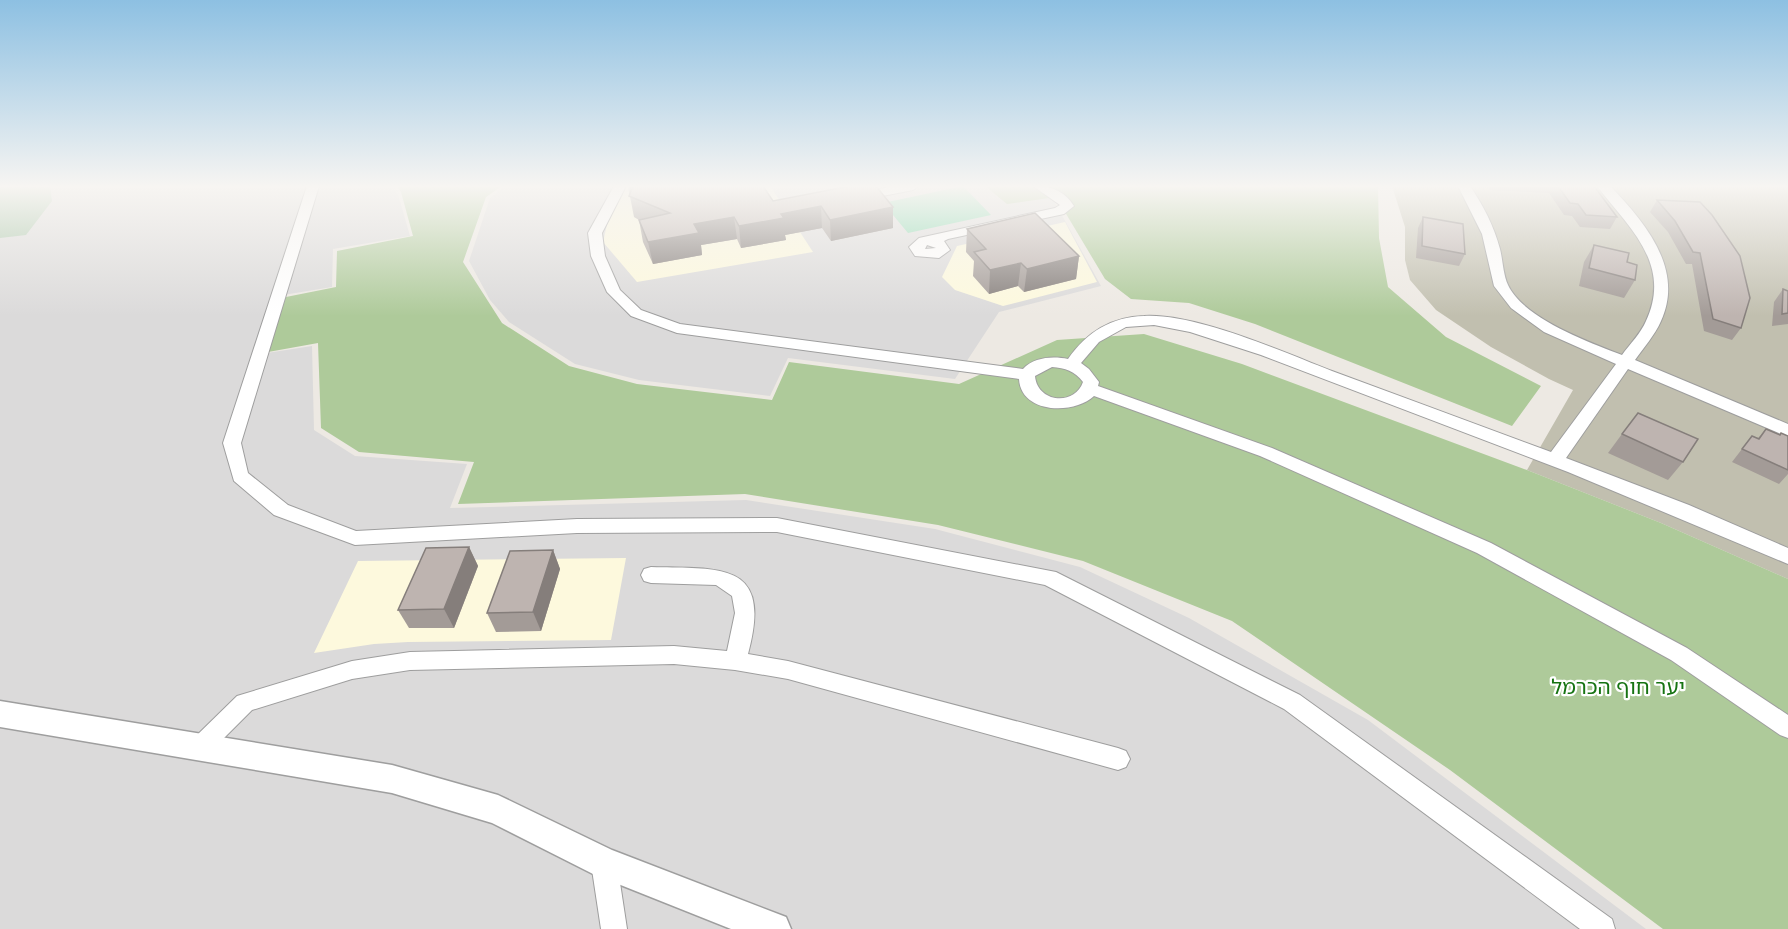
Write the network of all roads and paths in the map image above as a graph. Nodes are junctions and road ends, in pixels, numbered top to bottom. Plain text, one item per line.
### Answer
1 (299, 229) edge
2 (597, 229) edge
3 (975, 229) edge
4 (1487, 229) edge
5 (1641, 229) edge
6 (933, 241) dead end
7 (1627, 362) junction
8 (1072, 365) junction
9 (1027, 375) junction
10 (1091, 389) junction
11 (1788, 431) edge
12 (1554, 461) junction
13 (1788, 556) edge
14 (651, 575) dead end
15 (735, 661) junction
16 (0, 714) edge
17 (1788, 728) edge
18 (200, 747) junction
19 (1118, 759) dead end
20 (604, 863) junction
21 (614, 929) edge
22 (774, 929) edge
23 (1602, 929) edge

1 - 23 street
2 - 9 street
3 - 6 street
4 - 7 street
5 - 7 street
7 - 11 street
7 - 12 street
8 - 9 street
8 - 10 street
8 - 12 street
9 - 10 street
10 - 17 street
12 - 13 street
14 - 15 street
15 - 18 street
15 - 19 street
16 - 18 street
18 - 20 street
20 - 21 street
20 - 22 street

